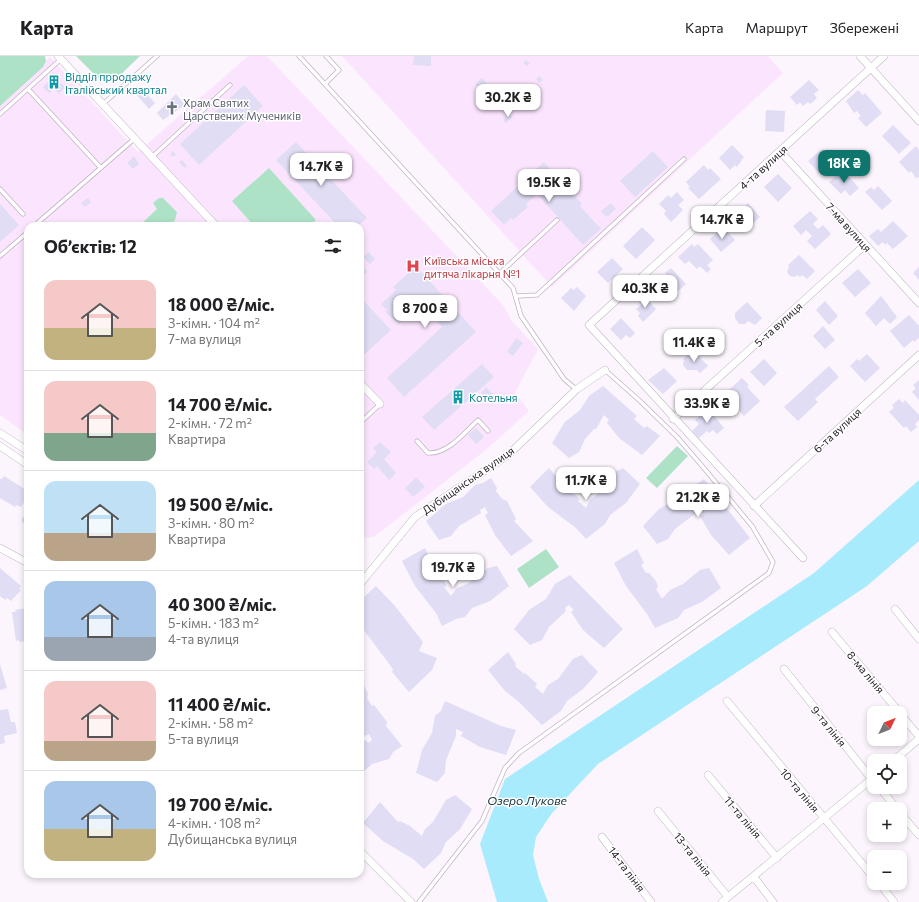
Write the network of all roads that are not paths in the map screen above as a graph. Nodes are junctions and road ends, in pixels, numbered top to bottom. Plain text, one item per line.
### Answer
1 (157, 56) edge
2 (299, 56) edge
3 (326, 56) edge
4 (860, 56) edge
5 (884, 56) edge
6 (60, 58) edge
7 (871, 68) junction
8 (325, 84) junction
9 (230, 85) dead end
10 (28, 89) junction
11 (103, 104) junction
12 (0, 114) edge
13 (919, 121) edge
14 (134, 138) junction
15 (780, 151) junction
16 (152, 157) junction
17 (684, 159) dead end
18 (101, 168) junction
19 (0, 189) edge
20 (23, 214) dead end
21 (557, 220) dead end
22 (39, 222) edge
23 (212, 222) edge
24 (24, 235) edge
25 (865, 245) junction
26 (0, 256) edge
27 (500, 273) junction
28 (517, 296) junction
29 (919, 303) edge
30 (919, 355) edge
31 (605, 370) joint
32 (364, 387) edge
33 (577, 389) junction
34 (380, 404) joint
35 (364, 419) edge
36 (673, 419) junction
37 (488, 430) dead end
38 (0, 433) edge
39 (417, 442) dead end
40 (0, 446) edge
41 (24, 448) edge
42 (24, 462) edge
43 (754, 506) junction
44 (0, 548) edge
45 (803, 558) dead end
46 (24, 561) edge
47 (364, 579) edge
48 (895, 609) dead end
49 (832, 632) dead end
50 (919, 639) edge
51 (784, 670) dead end
52 (727, 701) dead end
53 (894, 706) edge
54 (907, 722) edge
55 (919, 738) edge
56 (901, 754) edge
57 (867, 772) edge
58 (708, 775) dead end
59 (867, 784) edge
60 (885, 794) edge
61 (891, 802) edge
62 (658, 811) dead end
63 (824, 819) junction
64 (907, 821) edge
65 (919, 835) edge
66 (602, 836) dead end
67 (364, 854) edge
68 (777, 858) junction
69 (867, 870) edge
70 (754, 878) junction
71 (884, 890) edge
72 (728, 897) junction
73 (411, 902) edge
74 (419, 902) edge
75 (652, 902) edge
76 (722, 902) edge
77 (773, 902) edge
78 (894, 902) edge

1 - 11 lane
2 - 8 lane
3 - 8 lane
4 - 7 street
5 - 7 street, 4-та вулиця
6 - 10 lane
6 - 11 street
7 - 13 street
7 - 15 street, 4-та вулиця
8 - 27 lane
9 - 16 lane
10 - 12 lane
10 - 18 lane
11 - 14 street
14 - 16 street
14 - 18 lane
15 - 25 street, 7-ма вулиця
15 - 36 street, 4-та вулиця
16 - 23 street
17 - 28 lane
18 - 22 lane
19 - 20 lane
21 - 27 lane
24 - 26 lane
25 - 29 street, 7-ма вулиця
25 - 36 street, 5-та вулиця
27 - 28 lane
28 - 33 lane
30 - 43 street, 6-та вулиця
31 - 33 street, Дубищанська вулиця
31 - 74 lane
32 - 34 street
33 - 47 street, Дубищанська вулиця
34 - 35 lane
36 - 43 street
37 - 39 lane
38 - 41 street
40 - 42 street
43 - 45 street
44 - 46 street
48 - 50 street
49 - 53 street, 8-ма лінія
51 - 57 street, 9-та лінія
52 - 63 street, 10-та лінія
54 - 55 street, 8-ма лінія
55 - 56 street
58 - 68 street, 11-та лінія
59 - 63 street
60 - 61 street
62 - 72 street, 13-та лінія
63 - 68 street
63 - 69 street, 10-та лінія
64 - 65 street
66 - 75 street, 14-та лінія
67 - 73 street
68 - 70 street
70 - 72 street
70 - 77 street
71 - 78 street
72 - 76 street

